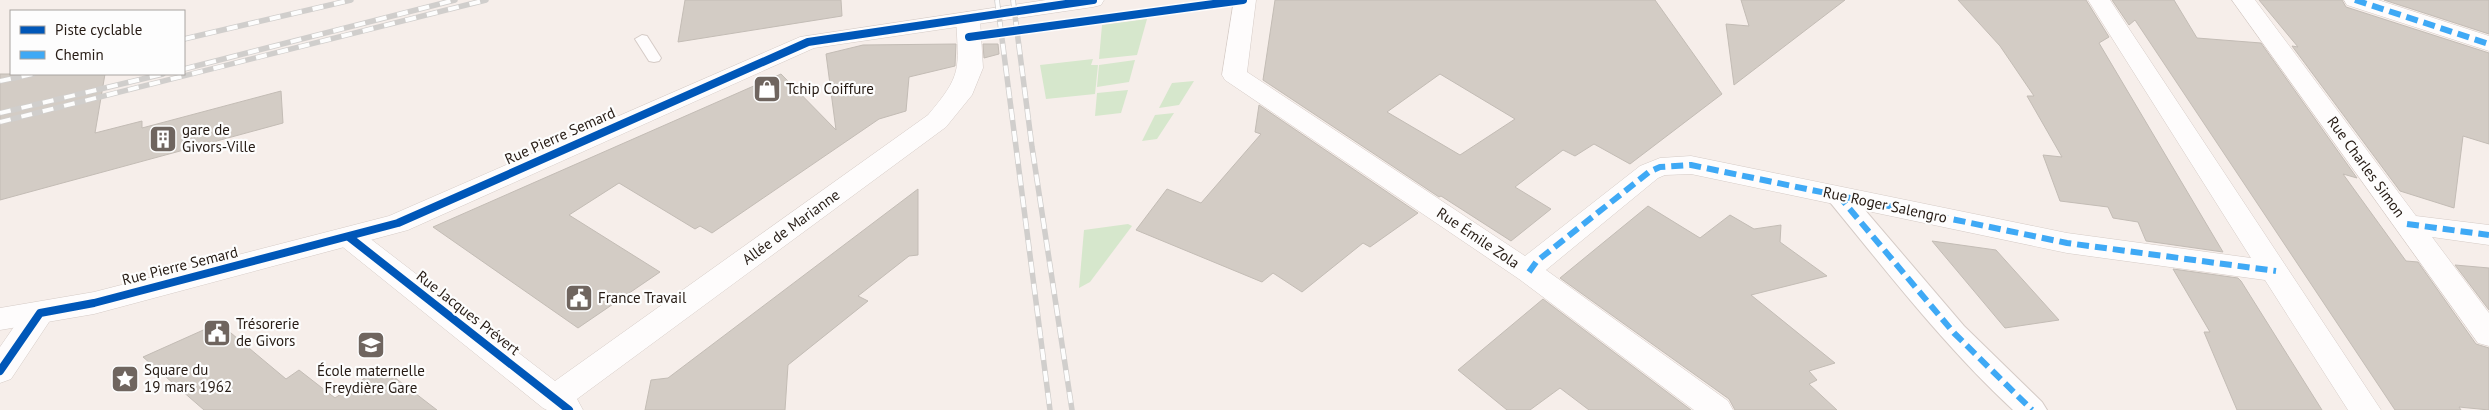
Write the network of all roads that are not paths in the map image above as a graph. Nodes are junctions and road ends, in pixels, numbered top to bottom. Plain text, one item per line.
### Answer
1 (1093, 0) edge
2 (1245, 0) edge
3 (2099, 0) edge
4 (2243, 0) edge
5 (2355, 0) edge
6 (968, 19) junction
7 (642, 39) dead end
8 (2489, 44) edge
9 (654, 58) dead end
10 (1838, 195) junction
11 (2408, 224) junction
12 (2489, 235) edge
13 (349, 238) junction
14 (2276, 271) junction
15 (1529, 272) junction
16 (40, 313) junction
17 (0, 319) edge
18 (2489, 335) edge
19 (0, 371) edge
20 (561, 404) edge
21 (1718, 410) edge
22 (2032, 410) edge
23 (2365, 410) edge

1 - 6 street, Rue Pierre Semard
2 - 15 street, Rue Émile Zola
3 - 14 street
4 - 11 street, Rue Charles Simon
5 - 8 street
6 - 13 street, Rue Pierre Semard
6 - 20 street, Allée de Marianne
7 - 9 lane
10 - 14 street, Rue Roger Salengro
10 - 15 street, Rue Roger Salengro
10 - 22 street
11 - 12 street
11 - 18 street, Rue Charles Simon
13 - 16 street, Rue Pierre Semard
13 - 20 street, Rue Jacques Prévert
14 - 23 street
15 - 21 street, Rue Émile Zola
16 - 17 street, Rue Pierre Semard
16 - 19 street

